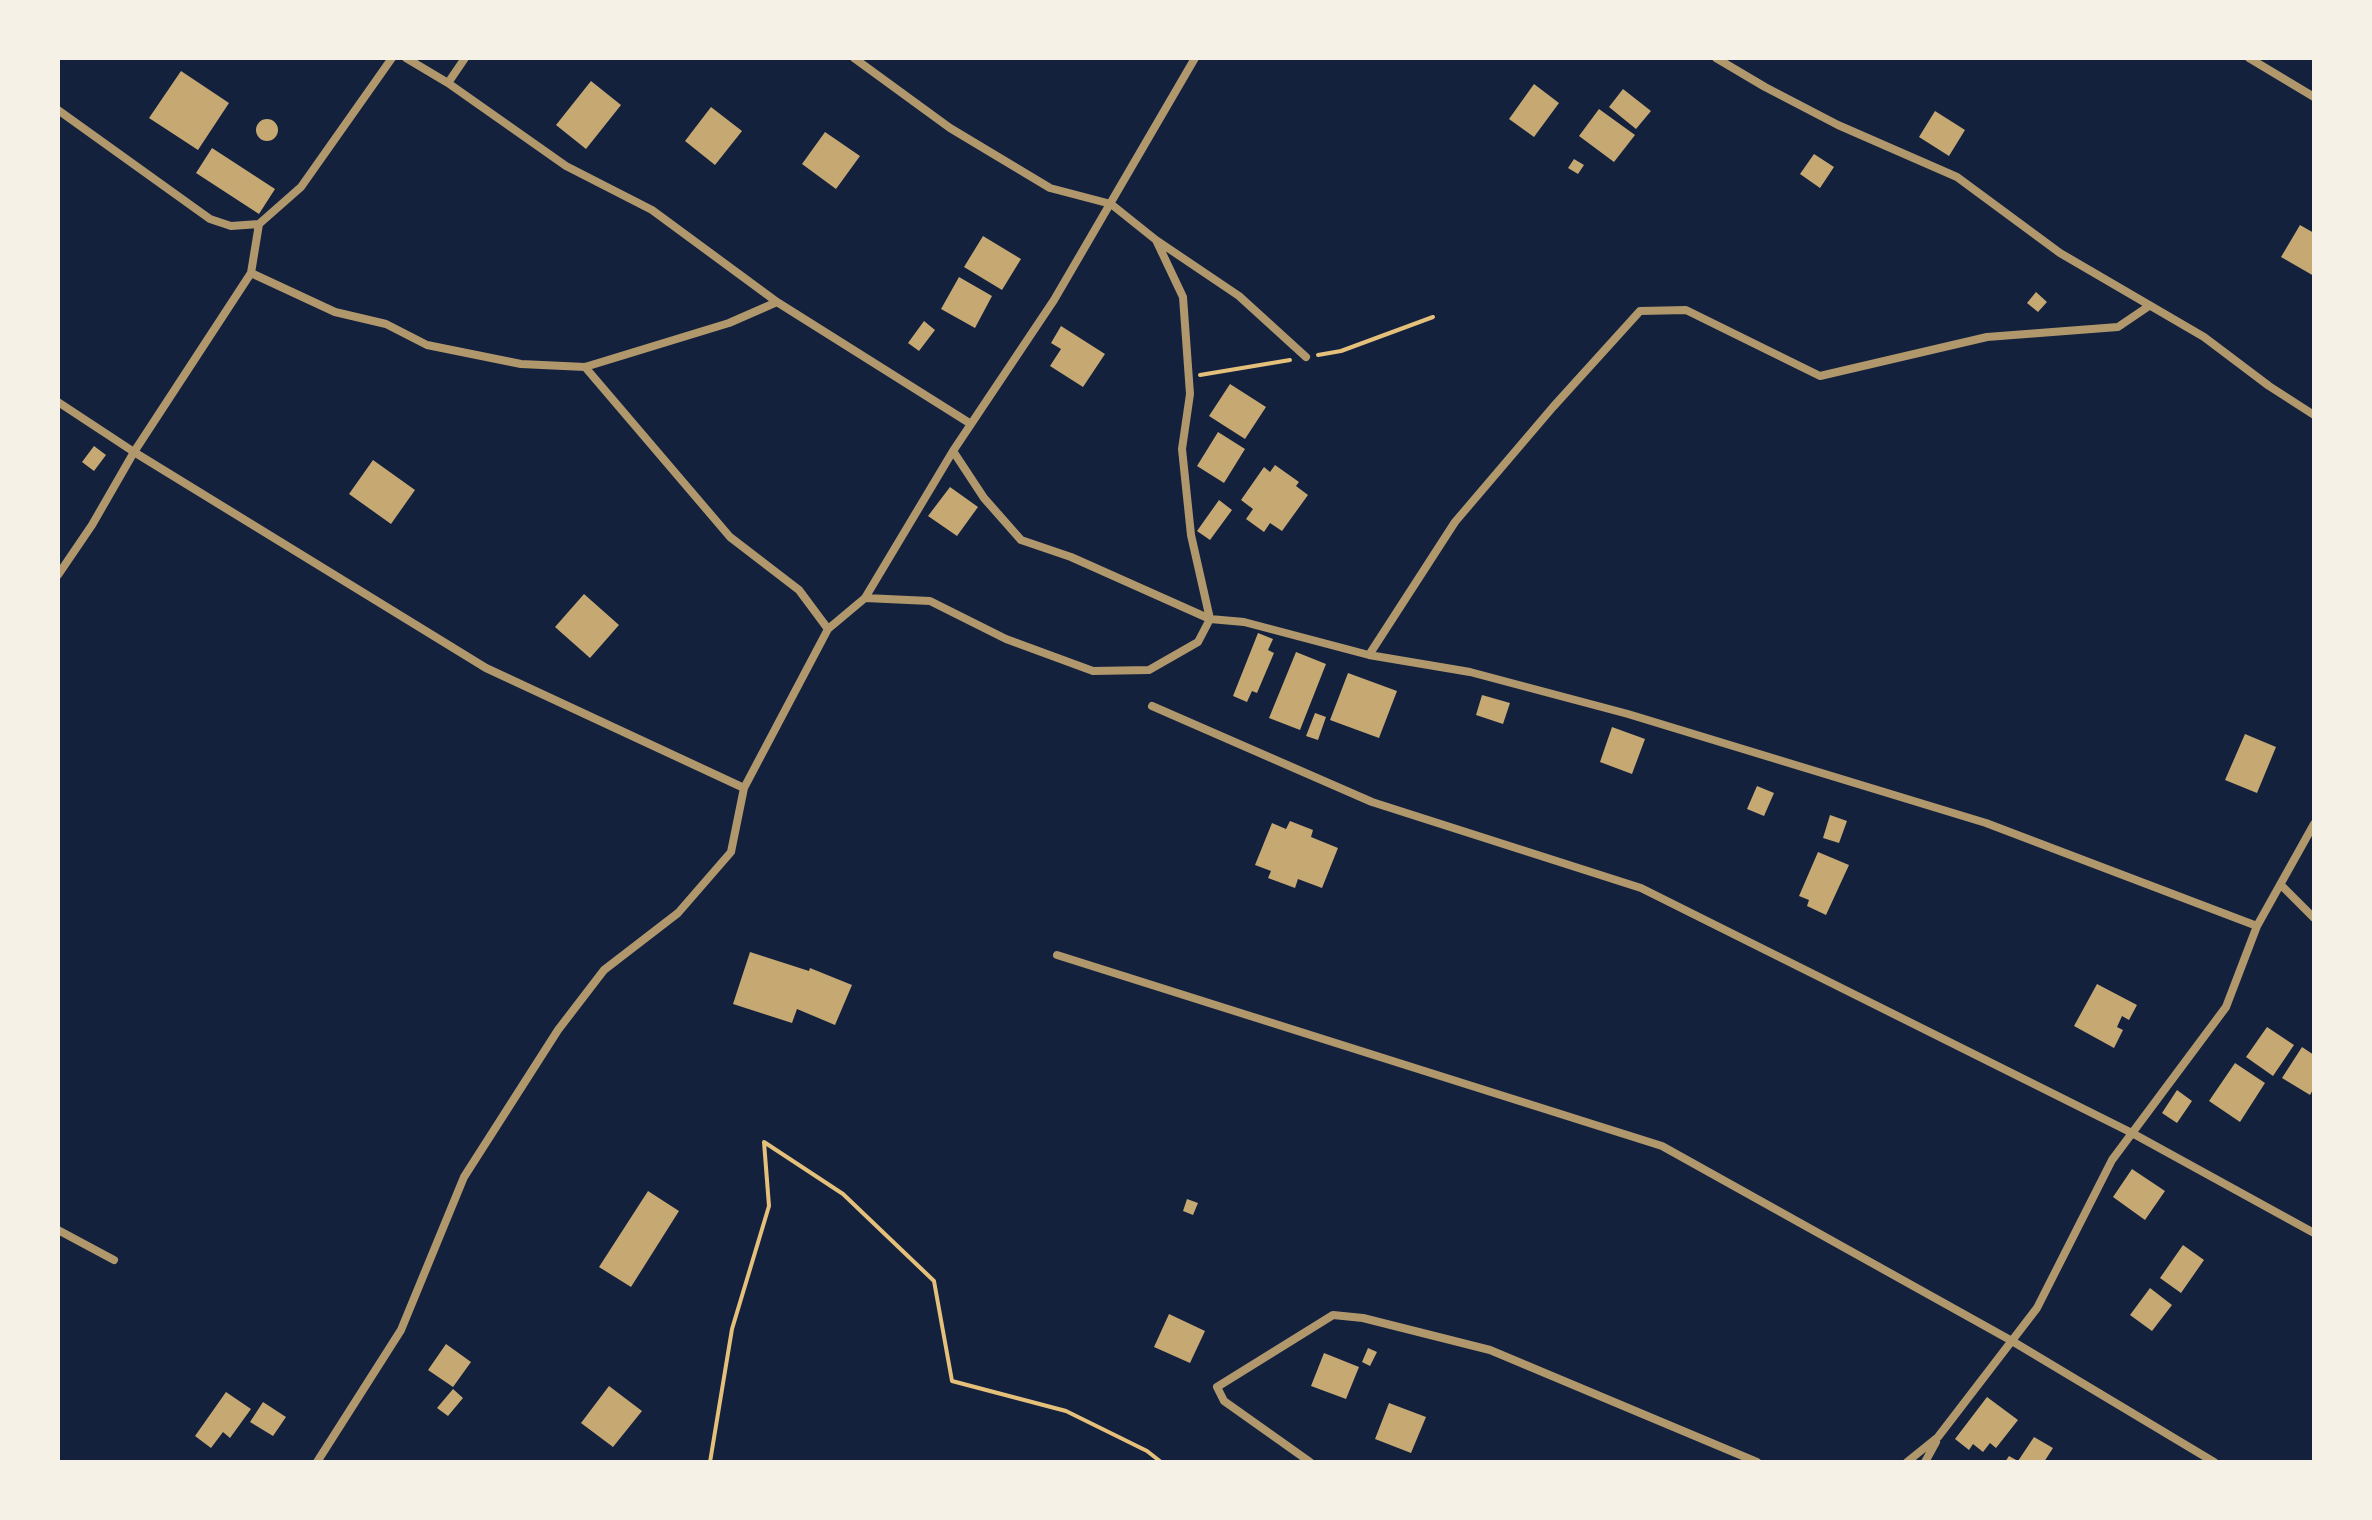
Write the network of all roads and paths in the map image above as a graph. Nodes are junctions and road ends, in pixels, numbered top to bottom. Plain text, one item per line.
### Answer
1 (392, 58) edge
2 (406, 58) edge
3 (465, 58) edge
4 (854, 58) edge
5 (1195, 58) edge
6 (1716, 58) edge
7 (2249, 58) edge
8 (448, 83) junction
9 (2314, 97) edge
10 (58, 110) edge
11 (1111, 204) junction
12 (259, 224) junction
13 (1156, 240) junction
14 (251, 273) junction
15 (777, 302) junction
16 (2149, 306) junction
17 (1306, 357) dead end
18 (585, 367) junction
19 (58, 402) edge
20 (2314, 415) edge
21 (971, 424) junction
22 (953, 451) junction
23 (134, 452) junction
24 (58, 575) edge
25 (865, 598) junction
26 (1210, 619) junction
27 (828, 629) junction
28 (1369, 655) junction
29 (1152, 706) dead end
30 (744, 788) junction
31 (2314, 824) edge
32 (2281, 885) junction
33 (2314, 918) edge
34 (2257, 926) junction
35 (1057, 955) dead end
36 (2132, 1133) junction
37 (58, 1230) edge
38 (2314, 1233) edge
39 (114, 1260) dead end
40 (2012, 1341) junction
41 (1938, 1437) junction
42 (317, 1462) edge
43 (710, 1462) edge
44 (1161, 1462) edge
45 (1310, 1462) edge
46 (1757, 1462) edge
47 (1907, 1462) edge
48 (1925, 1462) edge
49 (2214, 1462) edge

1 - 12 street
2 - 8 street
3 - 8 street
4 - 11 street
5 - 11 street
6 - 16 street
7 - 9 street
8 - 15 street
10 - 12 street
11 - 13 street
11 - 21 street
12 - 14 street
13 - 17 street
13 - 26 street
14 - 18 street
14 - 23 street
15 - 18 street
15 - 21 street
16 - 20 street
16 - 28 street
18 - 27 street
19 - 23 street
21 - 22 street
22 - 25 street
22 - 26 street
23 - 24 street
23 - 30 street
25 - 26 street
25 - 27 street
26 - 28 street
27 - 30 street
28 - 34 street
29 - 36 street
30 - 42 street
31 - 32 street
32 - 33 street
32 - 34 street
34 - 36 street
35 - 40 street
36 - 38 street
36 - 40 street
37 - 39 street
40 - 41 street
40 - 49 street
41 - 47 street
41 - 48 street
43 - 44 path
45 - 46 street

